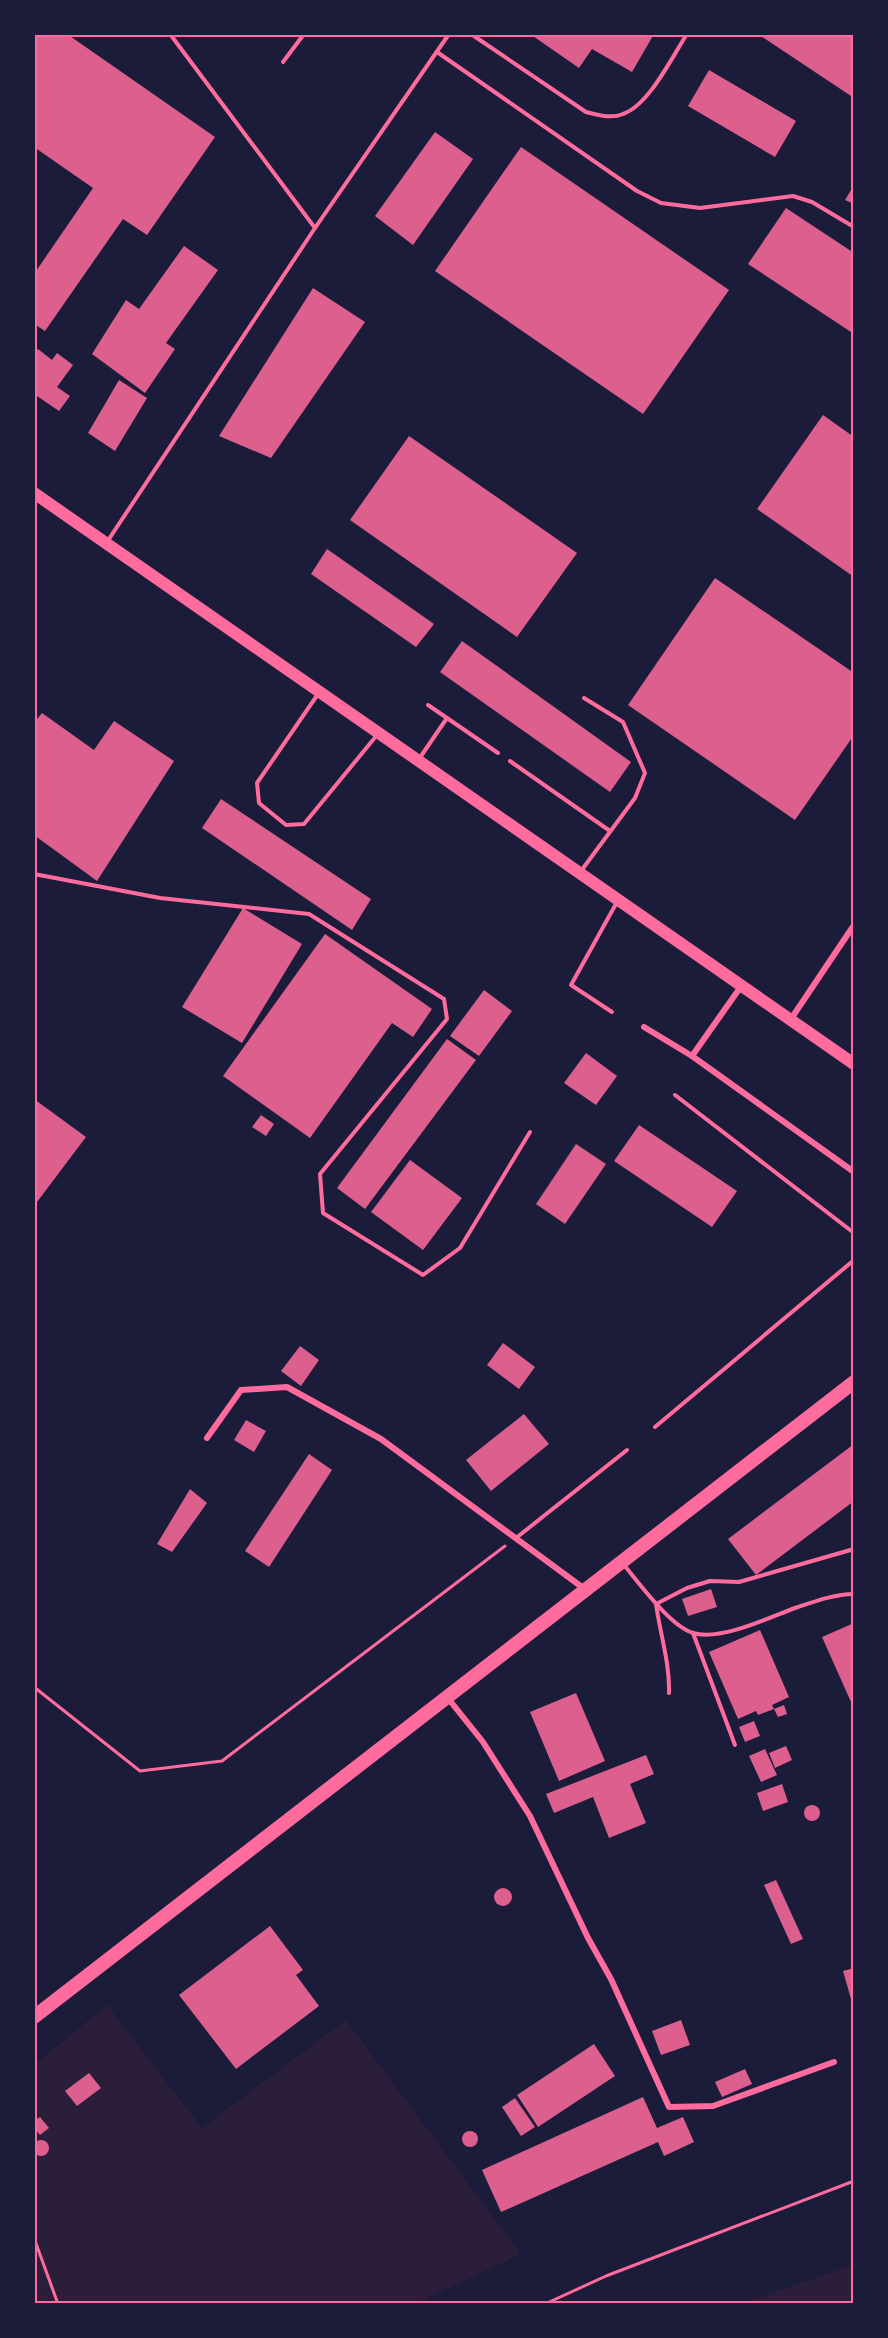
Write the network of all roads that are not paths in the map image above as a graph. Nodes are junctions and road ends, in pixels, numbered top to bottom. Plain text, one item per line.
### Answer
1 (170, 34) edge
2 (304, 34) edge
3 (449, 34) edge
4 (471, 34) edge
5 (687, 34) edge
6 (437, 51) junction
7 (283, 62) dead end
8 (854, 227) edge
9 (315, 228) junction
10 (34, 494) edge
11 (107, 543) junction
12 (320, 691) junction
13 (584, 698) dead end
14 (428, 705) dead end
15 (447, 718) junction
16 (379, 732) junction
17 (498, 753) dead end
18 (418, 759) junction
19 (510, 761) dead end
20 (610, 831) junction
21 (580, 872) junction
22 (34, 874) edge
23 (619, 899) junction
24 (854, 924) edge
25 (742, 985) junction
26 (612, 1012) dead end
27 (791, 1018) junction
28 (644, 1027) dead end
29 (692, 1056) junction
30 (854, 1064) edge
31 (675, 1095) dead end
32 (530, 1132) dead end
33 (854, 1172) edge
34 (854, 1233) edge
35 (854, 1260) edge
36 (854, 1382) edge
37 (655, 1427) dead end
38 (207, 1438) dead end
39 (627, 1450) dead end
40 (516, 1538) junction
41 (854, 1549) edge
42 (622, 1562) junction
43 (586, 1591) junction
44 (854, 1594) edge
45 (656, 1604) junction
46 (693, 1633) junction
47 (669, 1693) dead end
48 (447, 1697) junction
49 (735, 1746) dead end
50 (34, 2017) edge
51 (834, 2062) dead end

1 - 9 lane
2 - 7 lane
3 - 6 lane
4 - 5 lane
6 - 8 lane
6 - 9 lane
9 - 11 lane
10 - 11 main road
11 - 12 main road
12 - 16 main road
12 - 16 lane
13 - 20 lane
14 - 15 lane
15 - 17 lane
15 - 18 lane
16 - 18 main road
18 - 21 main road
19 - 20 lane
20 - 21 lane
21 - 23 main road
22 - 32 lane
23 - 25 main road
23 - 26 lane
24 - 27 street
25 - 27 main road
25 - 29 street
27 - 30 main road
28 - 29 street
29 - 33 street
31 - 34 lane
35 - 37 lane
36 - 42 highway
38 - 40 street
39 - 40 lane
40 - 43 street
41 - 45 lane
42 - 43 highway
42 - 45 lane
43 - 48 highway
44 - 46 lane
45 - 46 lane
45 - 47 lane
46 - 49 lane
48 - 50 highway
48 - 51 street

